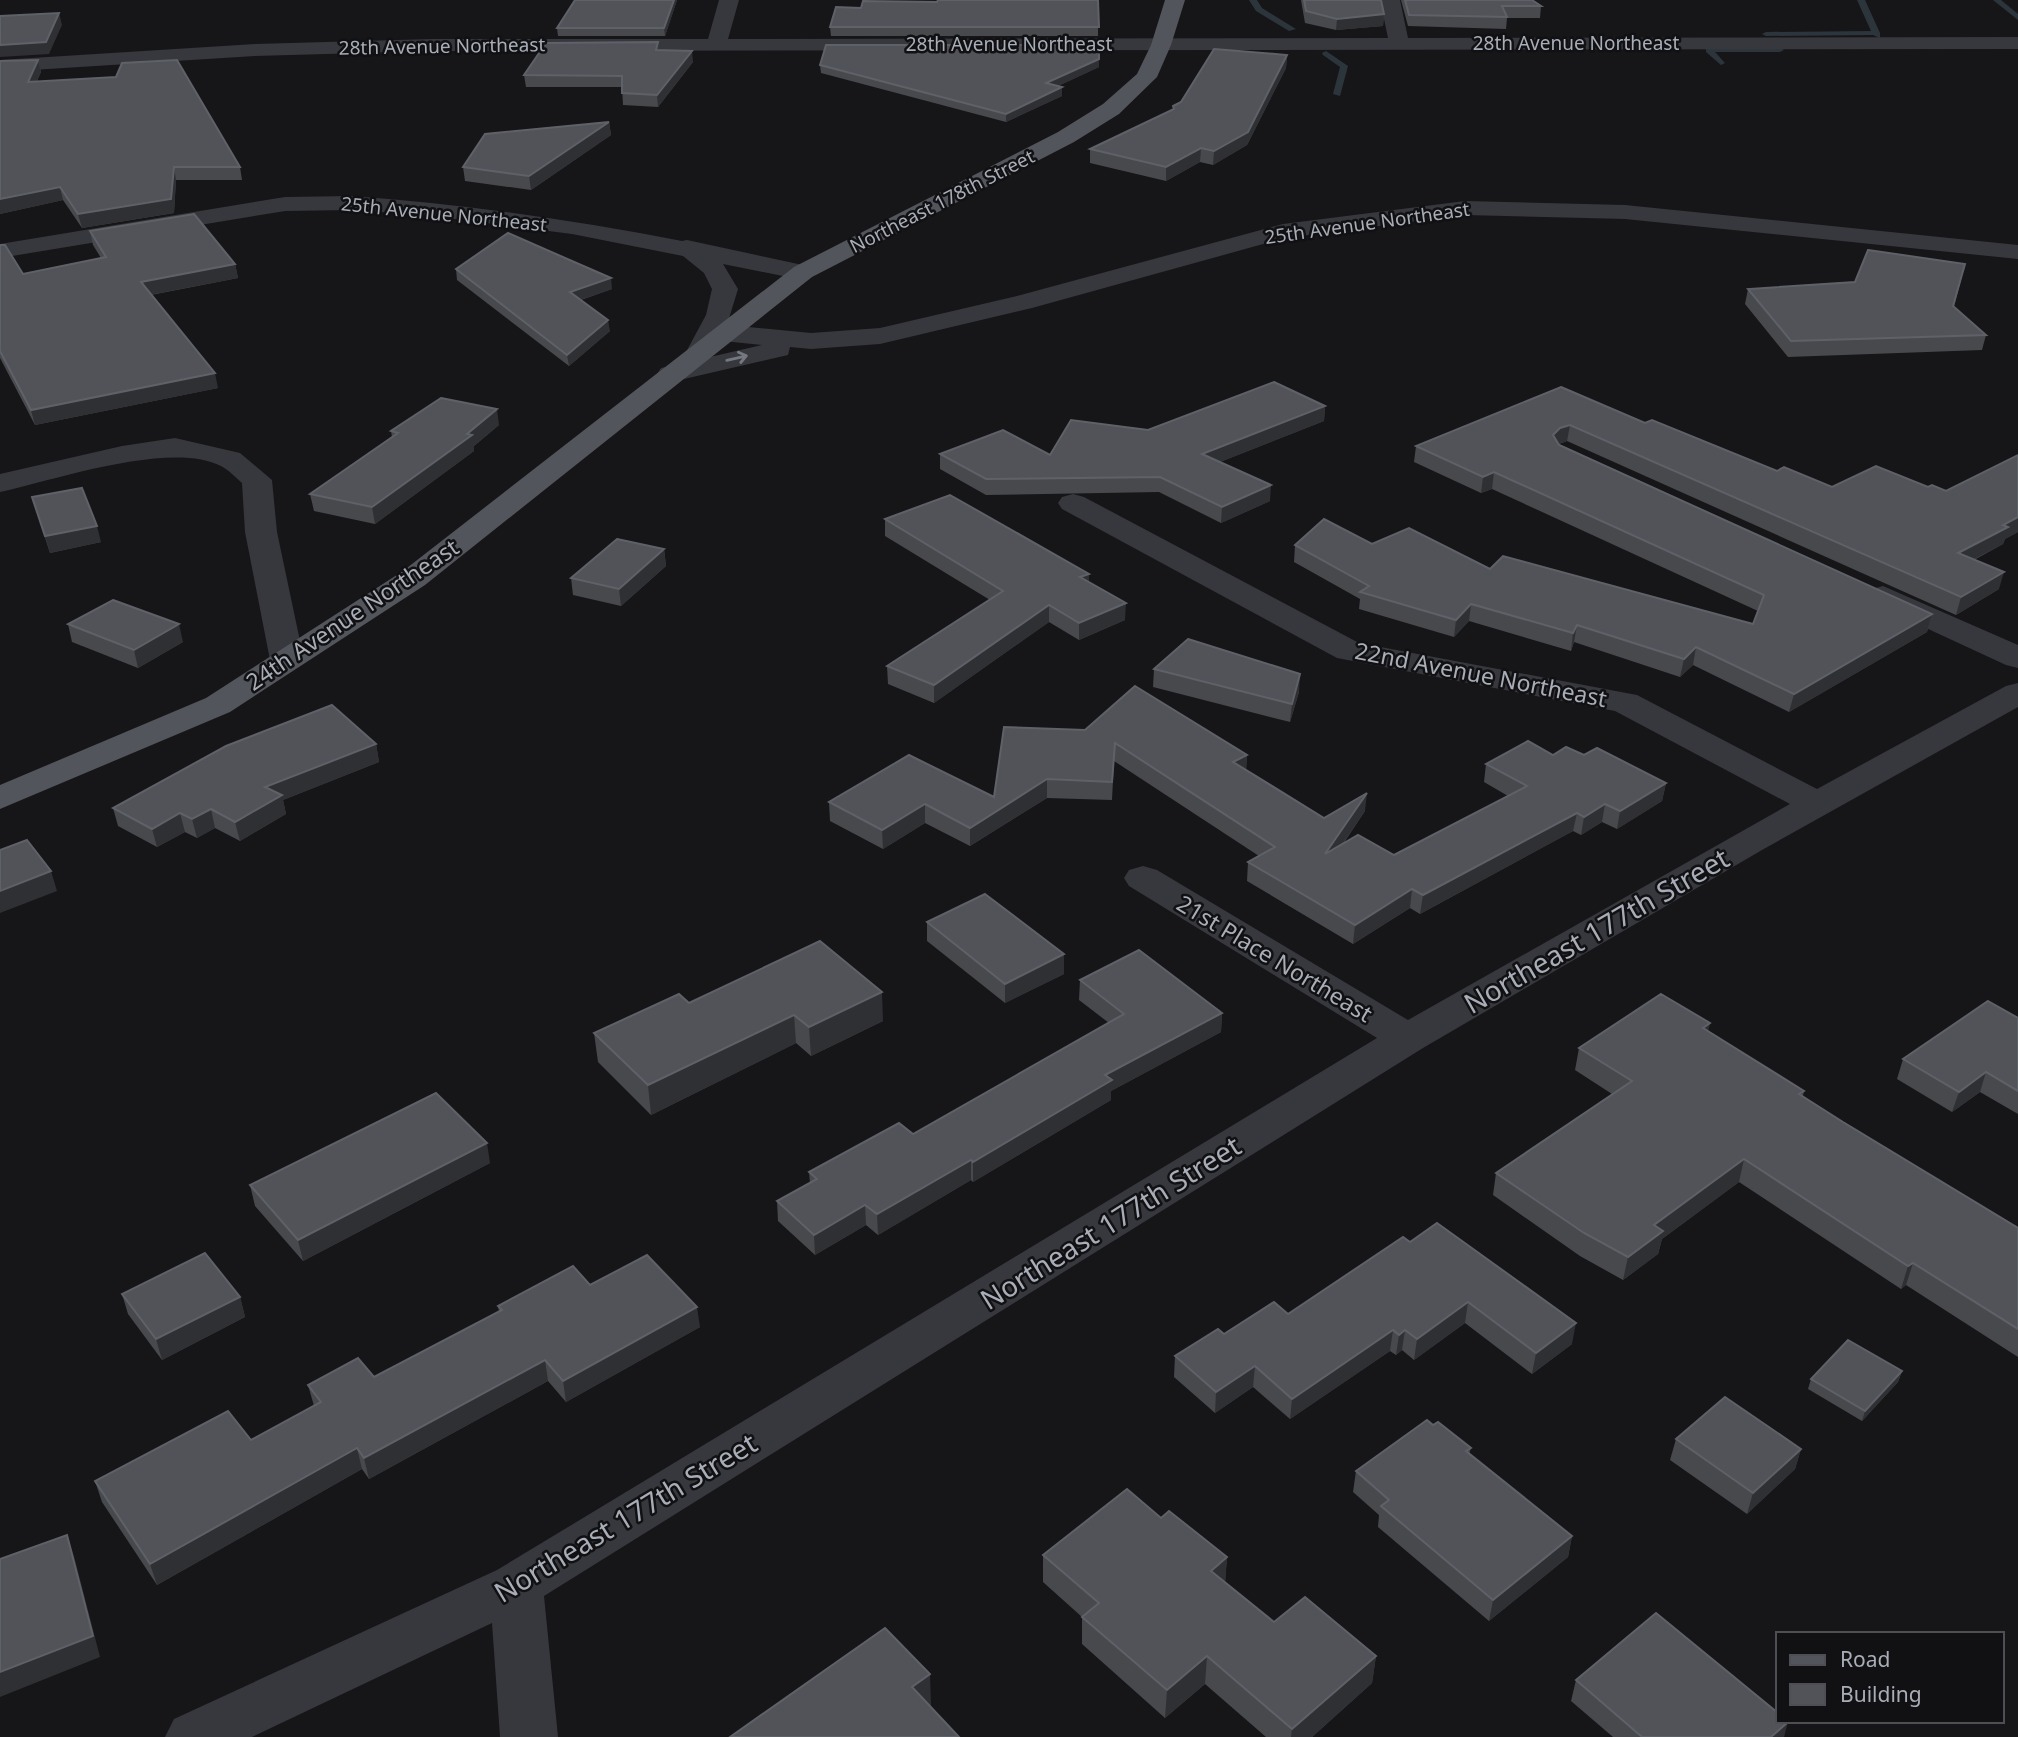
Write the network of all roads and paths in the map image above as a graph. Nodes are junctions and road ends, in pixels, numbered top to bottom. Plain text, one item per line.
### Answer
1 (729, 0) edge
2 (1175, 0) edge
3 (1390, 0) edge
4 (2018, 43) edge
5 (716, 44) junction
6 (1399, 44) junction
7 (1161, 45) junction
8 (0, 66) edge
9 (687, 247) junction
10 (0, 251) edge
11 (2018, 252) edge
12 (803, 272) junction
13 (723, 334) junction
14 (811, 341) junction
15 (700, 352) junction
16 (671, 374) junction
17 (0, 483) edge
18 (1073, 503) dead end
19 (1856, 584) edge
20 (2018, 658) edge
21 (287, 660) junction
22 (2018, 693) edge
23 (0, 798) edge
24 (1817, 804) junction
25 (1143, 878) dead end
26 (1408, 1038) junction
27 (516, 1586) junction
28 (194, 1737) edge
29 (529, 1737) edge

1 - 5 street
2 - 7 main road, Northeast 178th Street
3 - 6 street
4 - 6 street, 28th Avenue Northeast
5 - 7 street, 28th Avenue Northeast
5 - 8 street, 28th Avenue Northeast
6 - 7 street, 28th Avenue Northeast
7 - 12 main road, Northeast 178th Street
9 - 10 street, 25th Avenue Northeast
9 - 12 street, 25th Avenue Northeast
9 - 15 street
11 - 14 street, 25th Avenue Northeast
12 - 13 main road, Northeast 178th Street
13 - 14 street, 25th Avenue Northeast
13 - 15 main road, Northeast 178th Street
16 -> 14 street, 25th Avenue Northeast
15 - 16 main road, Northeast 178th Street
16 - 21 main road, 24th Avenue Northeast
17 - 21 street
18 - 24 street, 22nd Avenue Northeast
19 - 20 street
21 - 23 main road, 24th Avenue Northeast
22 - 24 street, Northeast 177th Street
24 - 26 street, Northeast 177th Street
25 - 26 street, 21st Place Northeast
26 - 27 street, Northeast 177th Street
27 - 28 street, Northeast 177th Street
27 - 29 street

